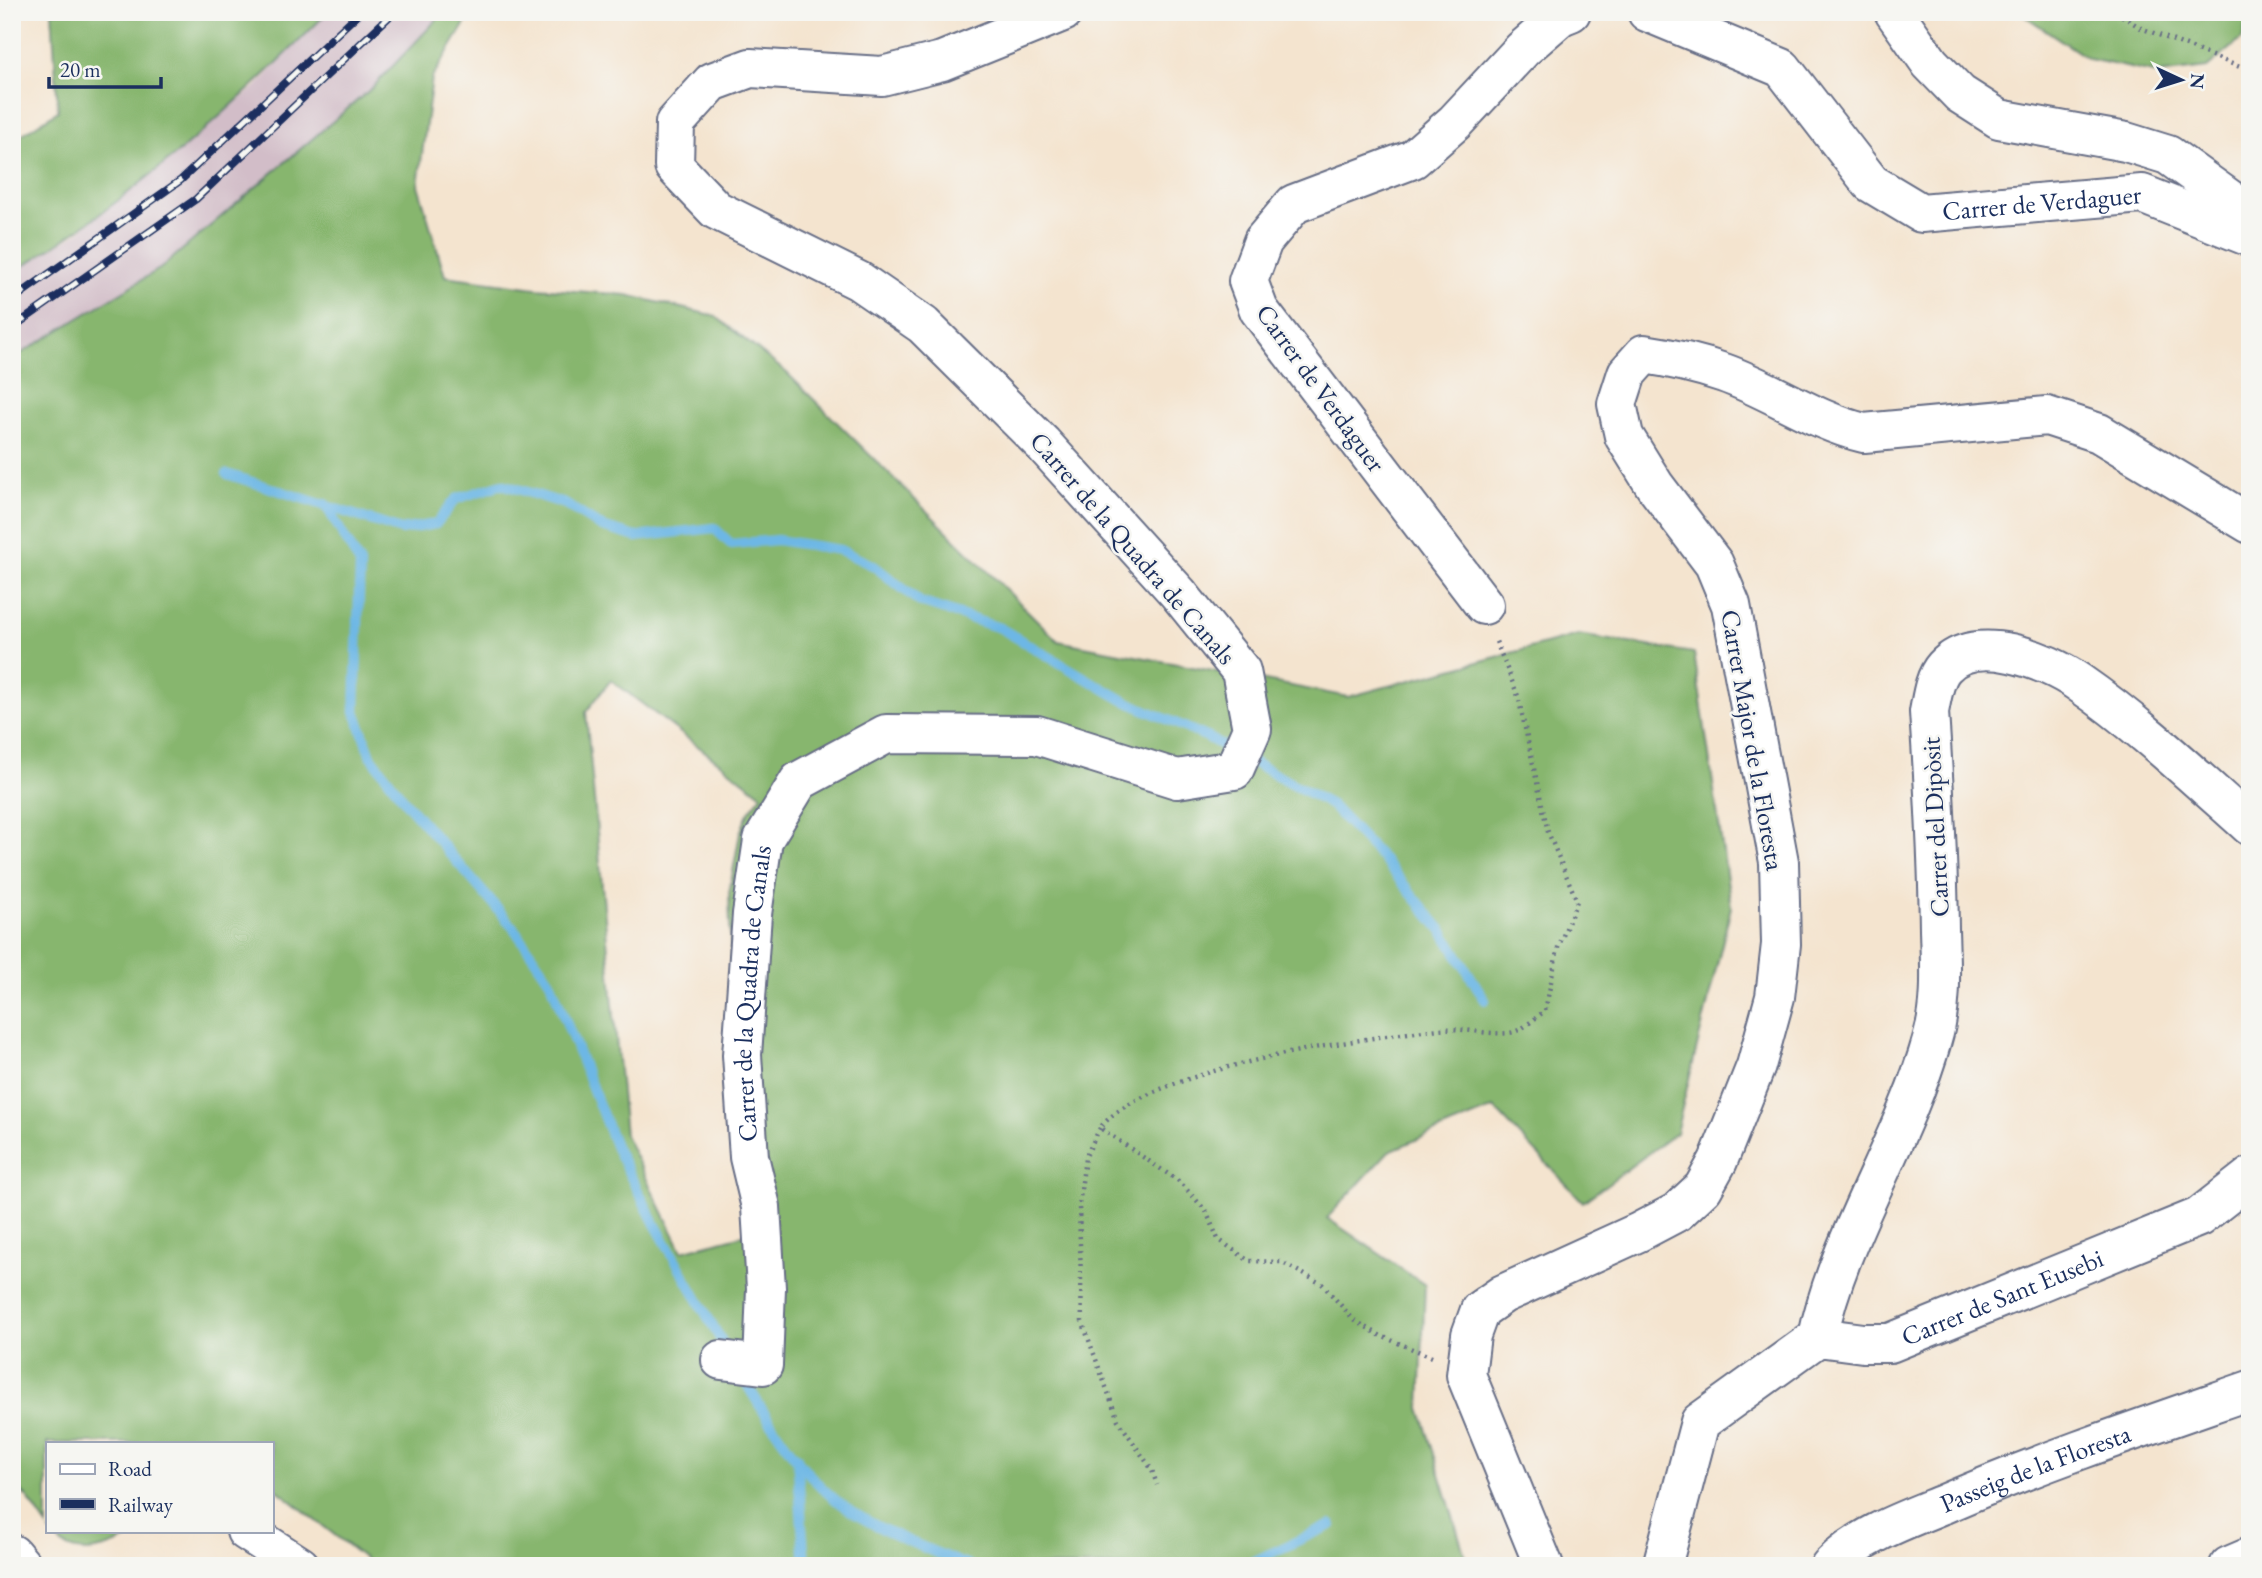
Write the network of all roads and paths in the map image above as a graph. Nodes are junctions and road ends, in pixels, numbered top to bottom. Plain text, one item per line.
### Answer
1 (1063, 12) edge
2 (1572, 12) edge
3 (1647, 12) edge
4 (1894, 12) edge
5 (2116, 12) edge
6 (2250, 71) edge
7 (2250, 214) edge
8 (2250, 237) edge
9 (2250, 524) edge
10 (1484, 604) joint
11 (2250, 827) edge
12 (1100, 1128) junction
13 (2250, 1177) edge
14 (1818, 1337) junction
15 (721, 1360) dead end
16 (1466, 1375) junction
17 (2250, 1390) edge
18 (1157, 1485) dead end
19 (248, 1532) edge
20 (12, 1554) edge
21 (22, 1566) edge
22 (300, 1566) edge
23 (1544, 1566) edge
24 (1662, 1566) edge
25 (1830, 1566) edge

1 - 15 street, Carrer de la Quadra de Canals
2 - 10 street, Carrer de Verdaguer
3 - 8 street, Carrer de Verdaguer
4 - 7 street
5 - 6 path
9 - 16 street, Carrer Major de la Floresta
10 - 12 path
11 - 14 street, Carrer del Dipòsit
12 - 16 path
12 - 18 path
13 - 14 street, Carrer de Sant Eusebi
14 - 24 street
16 - 23 street, Carrer Major de la Floresta
17 - 25 street, Passeig de la Floresta
19 - 22 street
20 - 21 street

